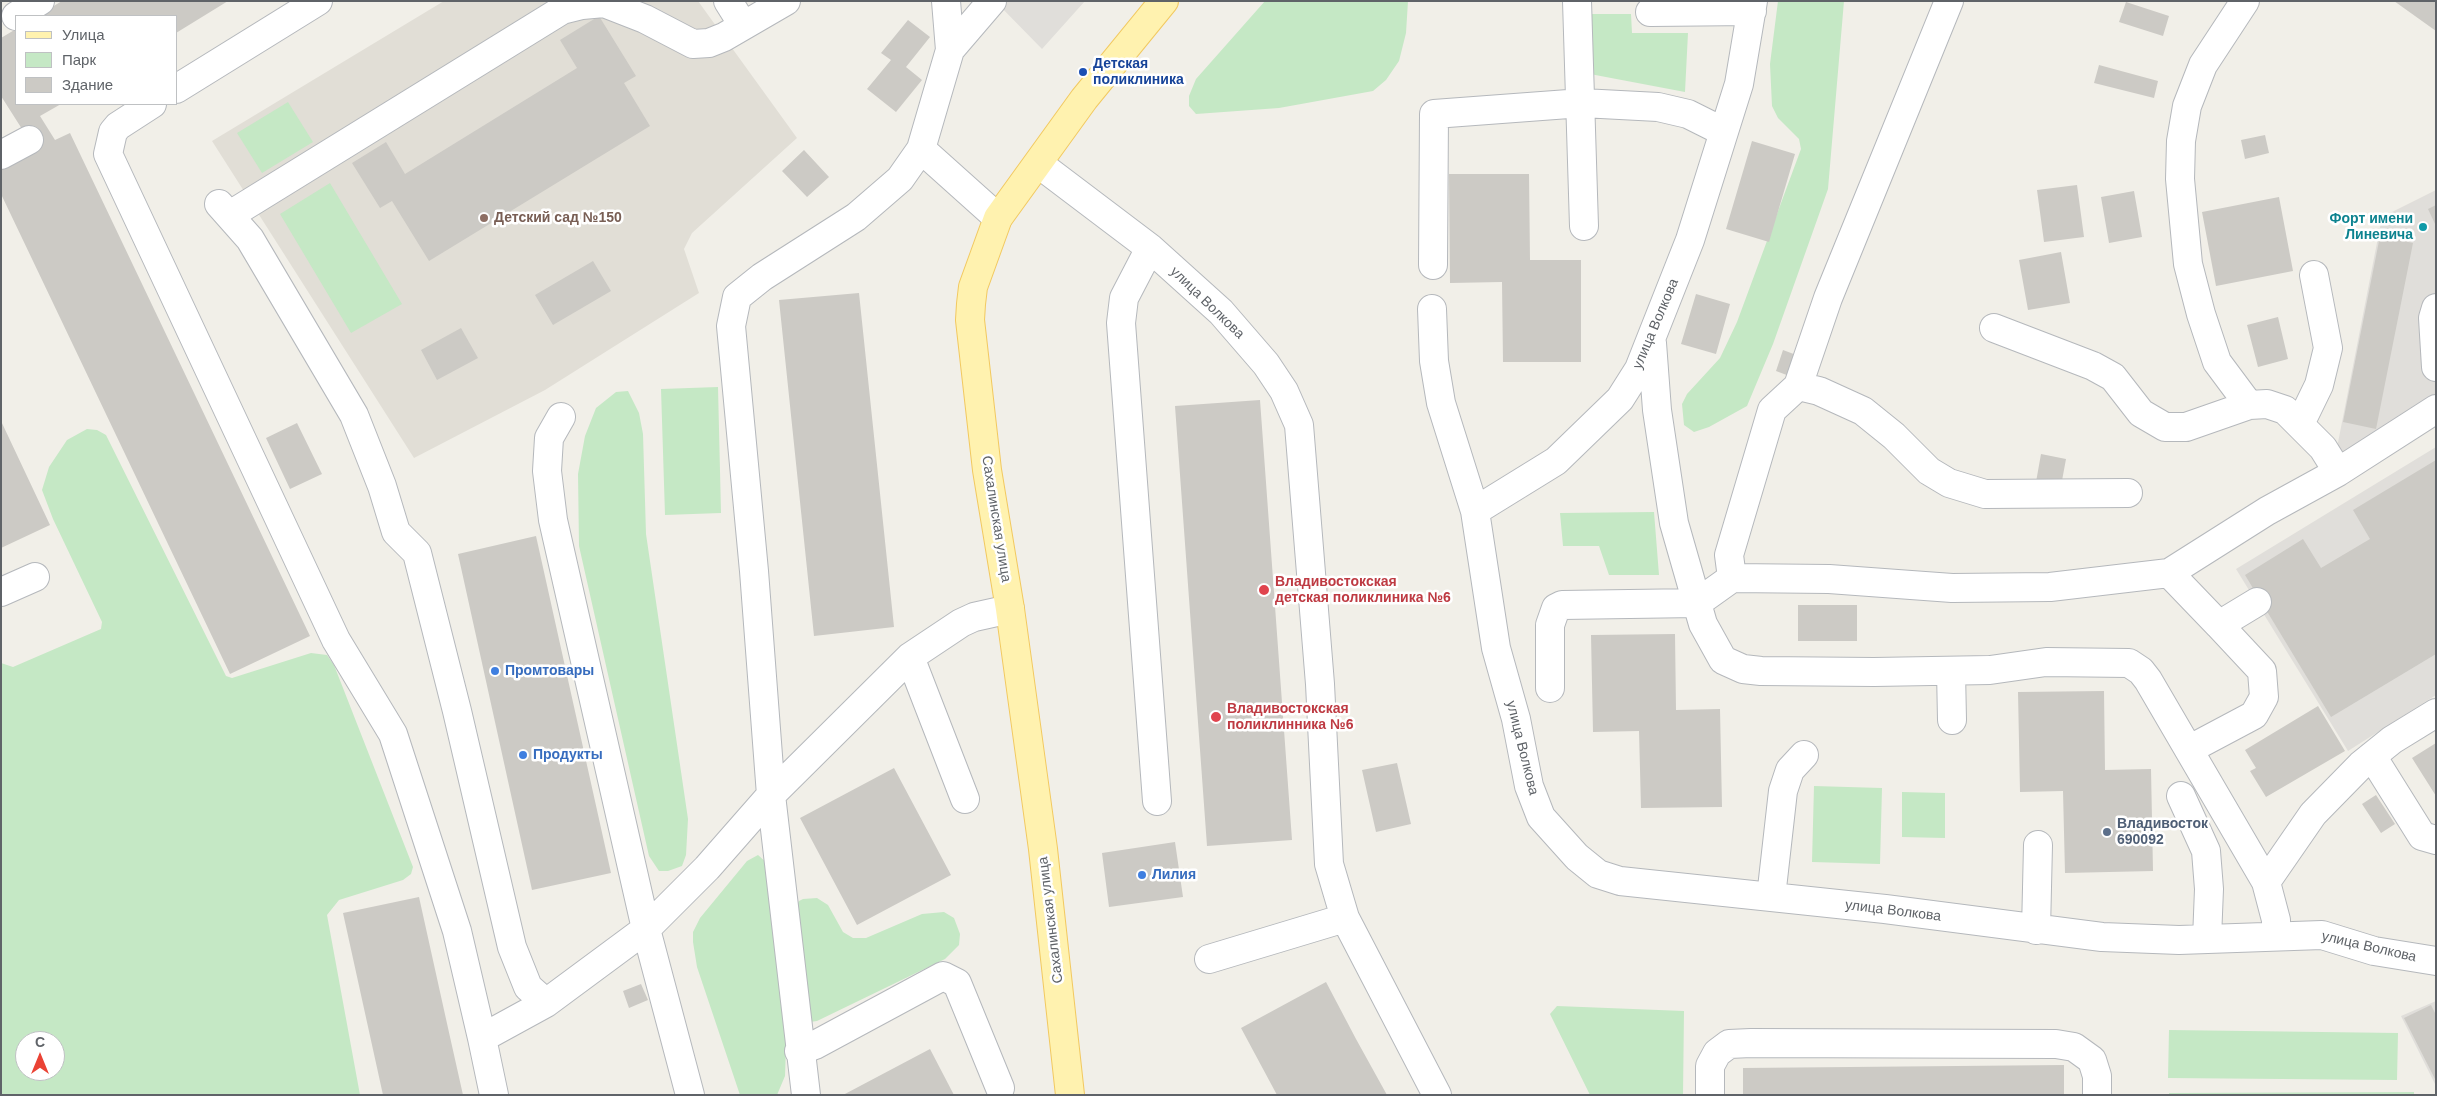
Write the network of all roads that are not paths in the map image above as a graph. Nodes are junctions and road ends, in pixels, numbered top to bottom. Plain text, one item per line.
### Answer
1 (40, 1) edge
2 (318, 1) edge
3 (728, 1) edge
4 (786, 1) edge
5 (946, 1) edge
6 (992, 1) edge
7 (1164, 1) edge
8 (1577, 1) edge
9 (1949, 1) edge
10 (2245, 1) edge
11 (1752, 6) edge
12 (1650, 12) dead end
13 (18, 15) edge
14 (15, 17) edge
15 (743, 25) junction
16 (1, 26) edge
17 (950, 50) junction
18 (178, 88) edge
19 (1582, 103) junction
20 (150, 105) edge
21 (1722, 131) junction
22 (29, 140) dead end
23 (921, 149) junction
24 (1, 155) edge
25 (1038, 164) junction
26 (998, 218) junction
27 (1584, 226) dead end
28 (1150, 248) junction
29 (1433, 265) dead end
30 (2314, 275) dead end
31 (2436, 308) edge
32 (1432, 309) dead end
33 (1994, 328) dead end
34 (1652, 341) junction
35 (2436, 367) edge
36 (1798, 386) junction
37 (2249, 405) junction
38 (2436, 409) edge
39 (561, 417) dead end
40 (2300, 424) junction
41 (2338, 472) junction
42 (2128, 493) dead end
43 (1475, 511) junction
44 (2169, 573) junction
45 (35, 576) dead end
46 (1732, 578) junction
47 (1, 592) edge
48 (2257, 602) dead end
49 (1697, 603) junction
50 (1010, 609) junction
51 (2219, 624) junction
52 (910, 657) junction
53 (1951, 671) junction
54 (1550, 688) dead end
55 (2436, 713) edge
56 (1952, 720) dead end
57 (2190, 749) junction
58 (1804, 755) dead end
59 (2372, 756) junction
60 (771, 795) junction
61 (2182, 796) dead end
62 (965, 799) dead end
63 (1157, 801) dead end
64 (2436, 840) edge
65 (2038, 846) dead end
66 (2266, 882) junction
67 (1771, 897) junction
68 (1345, 918) junction
69 (646, 929) junction
70 (2036, 930) junction
71 (2276, 936) junction
72 (2208, 939) junction
73 (1209, 958) dead end
74 (2436, 960) edge
75 (546, 1003) junction
76 (482, 1038) junction
77 (799, 1051) junction
78 (1000, 1088) dead end
79 (494, 1095) edge
80 (690, 1095) edge
81 (806, 1095) edge
82 (1070, 1095) edge
83 (1437, 1095) edge
84 (1710, 1095) edge
85 (2097, 1095) edge

1 - 13 street
2 - 18 street
3 - 15 street
4 - 15 street
5 - 17 street
6 - 17 street
7 - 25 main road, Сахалинская улица
8 - 19 street
9 - 36 street
10 - 37 street
11 - 12 street
11 - 21 street, улица Волкова
14 - 16 street
15 - 75 street
17 - 23 street
19 - 21 street
19 - 27 street
19 - 29 street
20 - 76 street
21 - 34 street, улица Волкова
22 - 24 street
23 - 26 street
23 - 60 street
25 - 26 main road, Сахалинская улица
25 - 28 street, улица Волкова
26 - 50 main road, Сахалинская улица
28 - 63 street
28 - 68 street, улица Волкова
30 - 40 street
31 - 35 street
32 - 43 street
33 - 37 street
34 - 43 street, улица Волкова
34 - 49 street
36 - 42 street
36 - 46 street
37 - 40 street
38 - 41 street
39 - 69 street
40 - 41 street
41 - 44 street
43 - 67 street, улица Волкова
44 - 46 street
44 - 51 street
45 - 47 street
46 - 49 street
48 - 51 street
49 - 53 street
49 - 54 street
50 - 52 street
50 - 82 main road, Сахалинская улица
51 - 57 street
52 - 60 street
52 - 62 street
53 - 56 street
53 - 57 street
55 - 59 street
57 - 66 street
58 - 67 street
59 - 64 street
59 - 66 street
60 - 69 street
60 - 77 street
61 - 72 street
65 - 70 street
66 - 71 street
67 - 70 street, улица Волкова
68 - 73 street
68 - 83 street, улица Волкова
69 - 75 street
69 - 80 street
70 - 72 street, улица Волкова
71 - 72 street, улица Волкова
71 - 74 street, улица Волкова
75 - 76 street
76 - 79 street
77 - 78 street
77 - 81 street
84 - 85 street

